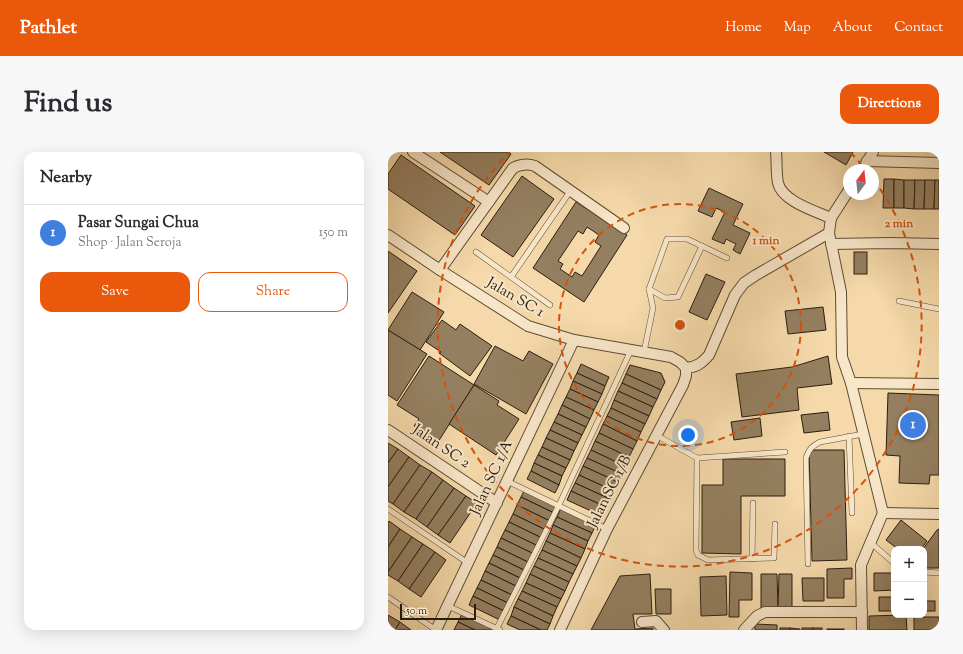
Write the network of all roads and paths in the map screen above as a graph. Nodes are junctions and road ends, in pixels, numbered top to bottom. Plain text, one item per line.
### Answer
1 (413, 152) edge
2 (776, 152) edge
3 (873, 152) edge
4 (939, 163) edge
5 (866, 164) edge
6 (879, 165) edge
7 (571, 190) junction
8 (843, 199) edge
9 (489, 202) junction
10 (831, 218) junction
11 (624, 228) dead end
12 (829, 233) junction
13 (388, 235) edge
14 (831, 244) junction
15 (939, 244) edge
16 (702, 246) junction
17 (476, 252) dead end
18 (727, 258) dead end
19 (440, 270) junction
20 (511, 277) junction
21 (649, 289) junction
22 (899, 301) dead end
23 (550, 305) dead end
24 (939, 309) edge
25 (574, 340) junction
26 (631, 349) junction
27 (644, 352) junction
28 (686, 368) junction
29 (851, 382) junction
30 (939, 384) edge
31 (388, 430) edge
32 (863, 434) junction
33 (656, 435) junction
34 (849, 436) junction
35 (785, 452) dead end
36 (697, 458) junction
37 (507, 481) junction
38 (497, 503) junction
39 (753, 503) dead end
40 (558, 505) junction
41 (388, 510) edge
42 (852, 513) dead end
43 (883, 513) junction
44 (939, 514) edge
45 (775, 524) dead end
46 (607, 529) junction
47 (871, 543) junction
48 (752, 559) junction
49 (891, 560) edge
50 (468, 563) junction
51 (808, 564) dead end
52 (927, 572) edge
53 (939, 573) edge
54 (388, 597) edge
55 (448, 606) junction
56 (862, 612) junction
57 (642, 622) dead end
58 (498, 629) edge
59 (436, 630) edge
60 (560, 630) edge
61 (664, 630) edge
62 (744, 630) edge
63 (862, 630) edge

1 - 9 street
2 - 10 street
3 - 5 street
4 - 6 street
7 - 9 street
7 - 11 street
7 - 20 lane
8 - 10 street
9 - 19 street
10 - 12 street
12 - 14 street
12 - 28 street
13 - 19 street, Jalan SC 1
14 - 15 street
14 - 29 street
16 - 18 lane
16 - 21 lane
16 - 21 lane
17 - 20 lane
19 - 25 street, Jalan SC 1
20 - 23 lane
21 - 27 lane
22 - 24 lane
25 - 26 street, Jalan SC 1
25 - 37 street, Jalan SC 1/A
26 - 27 street, Jalan SC 1
26 - 40 lane
27 - 28 street, Jalan SC 1
28 - 33 street, Jalan SC 1/B
29 - 30 street
29 - 32 street
31 - 38 street, Jalan SC 2
32 - 34 lane
32 - 43 street
33 - 36 lane
33 - 46 street, Jalan SC 1/B
34 - 42 lane
34 - 51 lane
35 - 36 lane
36 - 48 lane
37 - 38 street, Jalan SC 1/A
37 - 40 lane
38 - 50 street, Jalan SC 1/A
39 - 48 lane
40 - 46 lane
40 - 58 lane
41 - 50 lane
43 - 44 street
43 - 47 street
45 - 48 lane
46 - 60 street, Jalan SC 1/B
47 - 49 lane
47 - 56 street
50 - 55 street, Jalan SC 1/A
52 - 53 lane
54 - 59 lane
55 - 58 lane
55 - 59 street, Jalan SC 1/A
56 - 62 street
56 - 63 street
57 - 61 street

